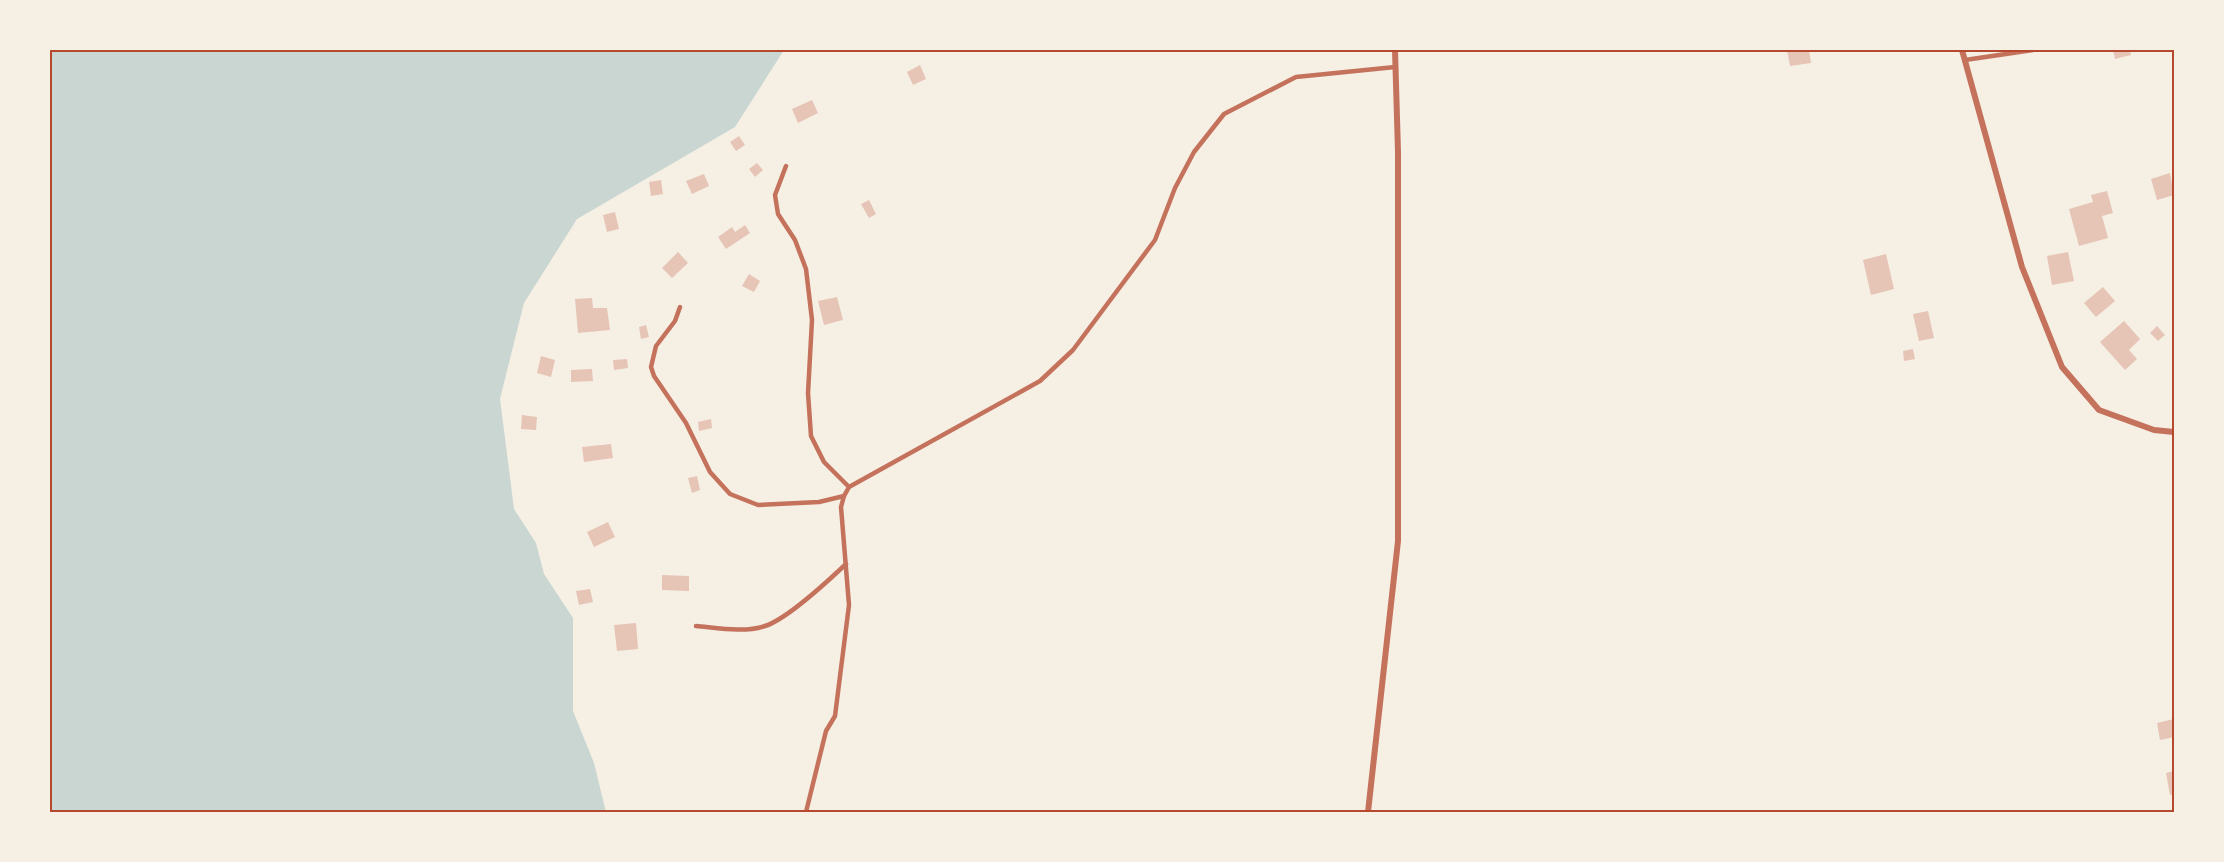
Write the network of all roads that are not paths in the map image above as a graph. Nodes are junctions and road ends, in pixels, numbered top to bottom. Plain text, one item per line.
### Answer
1 (1395, 50) edge
2 (1962, 50) edge
3 (2033, 50) edge
4 (1965, 60) junction
5 (1395, 67) junction
6 (786, 166) dead end
7 (680, 307) dead end
8 (2175, 432) edge
9 (849, 487) junction
10 (844, 495) junction
11 (846, 564) junction
12 (696, 626) dead end
13 (806, 813) edge
14 (1368, 813) edge

1 - 5 street
2 - 4 street
3 - 4 lane
4 - 8 street
5 - 9 lane
5 - 14 street
6 - 9 lane
7 - 10 lane
9 - 10 lane
10 - 11 lane
11 - 12 lane
11 - 13 lane

